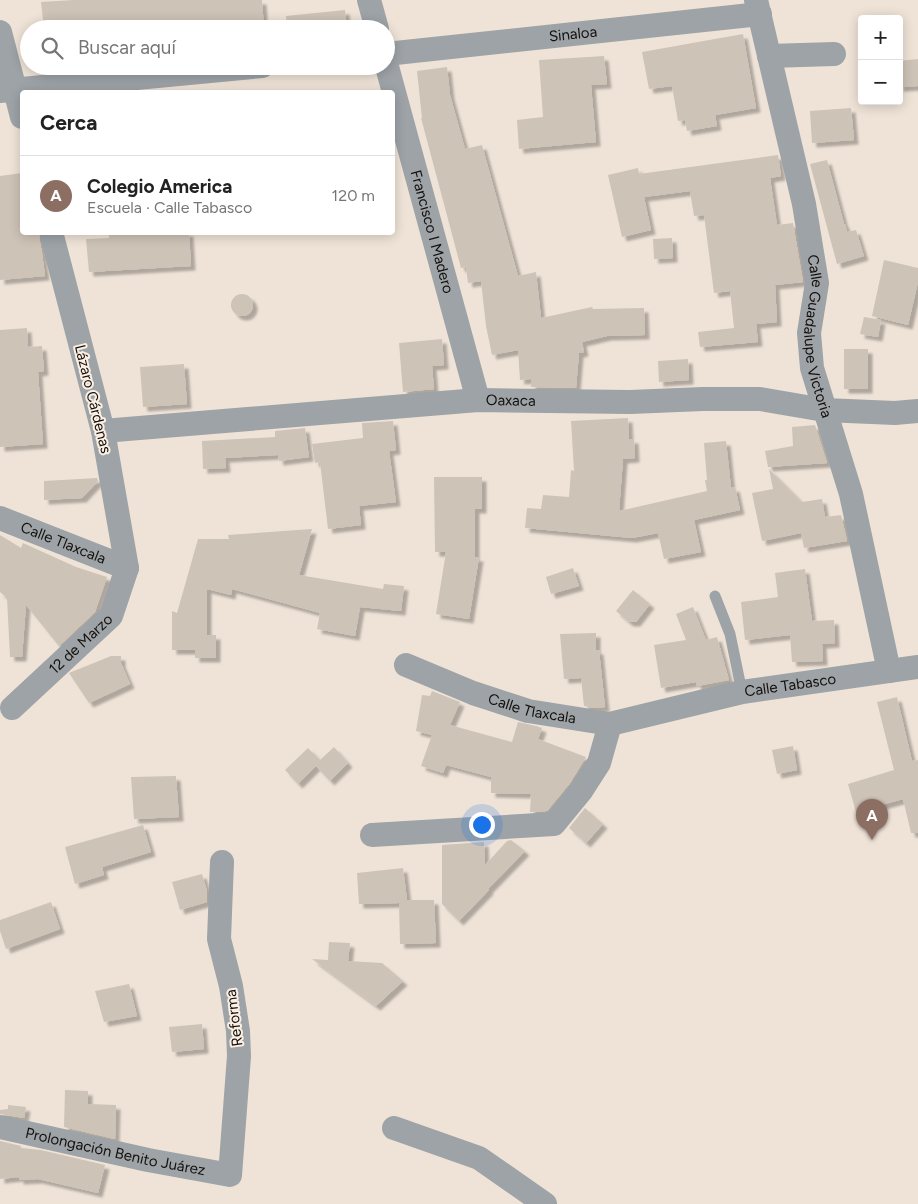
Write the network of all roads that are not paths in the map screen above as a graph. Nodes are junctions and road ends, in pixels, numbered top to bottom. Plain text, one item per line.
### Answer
1 (369, 0) edge
2 (758, 7) edge
3 (375, 20) edge
4 (0, 32) edge
5 (395, 53) edge
6 (834, 54) dead end
7 (769, 56) junction
8 (167, 75) edge
9 (389, 75) edge
10 (8, 90) edge
11 (393, 90) edge
12 (395, 96) edge
13 (20, 113) edge
14 (52, 235) edge
15 (478, 400) junction
16 (824, 410) junction
17 (918, 411) edge
18 (104, 431) junction
19 (0, 518) edge
20 (127, 568) junction
21 (716, 596) dead end
22 (406, 665) dead end
23 (918, 667) edge
24 (889, 671) junction
25 (742, 692) junction
26 (12, 708) dead end
27 (662, 712) joint
28 (610, 724) junction
29 (372, 835) dead end
30 (222, 862) dead end
31 (0, 1127) edge
32 (394, 1128) dead end
33 (230, 1175) joint
34 (545, 1204) edge

1 - 3 street
2 - 5 street, Sinaloa
2 - 7 street, Calle Guadalupe Victoria
4 - 10 street
6 - 7 street
7 - 16 street, Calle Guadalupe Victoria
8 - 10 street
9 - 11 street, Francisco I Madero
10 - 13 street
12 - 15 street, Francisco I Madero
14 - 18 street, Lázaro Cárdenas
15 - 16 street, Oaxaca
15 - 18 street, Oaxaca
16 - 17 street, Oaxaca
16 - 24 street, Calle Guadalupe Victoria
18 - 20 street, Lázaro Cárdenas
19 - 20 street, Calle Tlaxcala
20 - 26 street, 12 de Marzo
21 - 25 lane
22 - 28 street, Calle Tlaxcala
23 - 24 street, Calle Tabasco
24 - 25 street, Calle Tabasco
25 - 27 street, Calle Tabasco
27 - 28 street, Calle Tlaxcala
28 - 29 street
30 - 33 street, Reforma
31 - 33 street, Prolongación Benito Juárez
32 - 34 street

